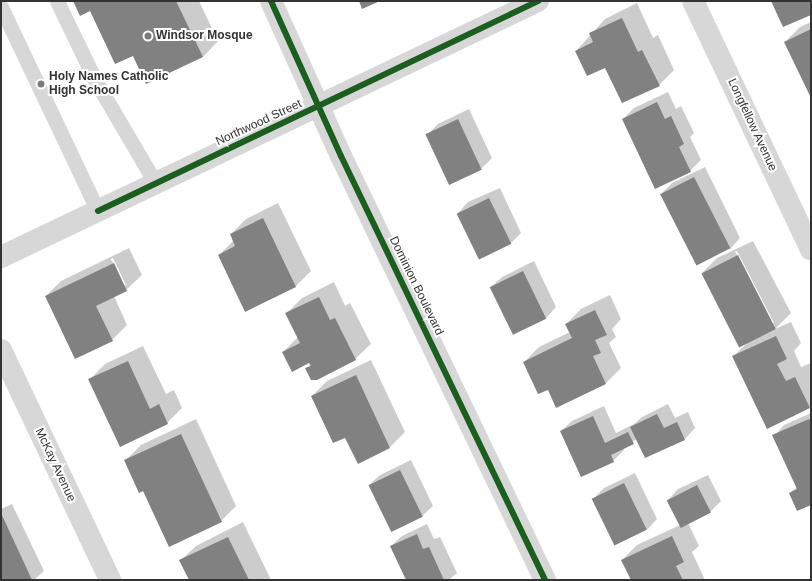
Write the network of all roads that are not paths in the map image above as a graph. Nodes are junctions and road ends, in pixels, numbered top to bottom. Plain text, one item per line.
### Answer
1 (57, 1) edge
2 (271, 1) edge
3 (538, 1) edge
4 (693, 1) edge
5 (1, 7) edge
6 (318, 107) junction
7 (156, 184) junction
8 (98, 211) junction
9 (811, 249) edge
10 (1, 257) edge
11 (1, 350) edge
12 (110, 580) edge
13 (544, 580) edge

1 - 7 lane
2 - 6 street, Dominion Boulevard
3 - 6 street, Northwood Street
4 - 9 street, Longfellow Avenue
5 - 8 lane
6 - 7 street, Northwood Street
6 - 13 street, Dominion Boulevard
7 - 8 street, Northwood Street
8 - 10 street, Northwood Street
11 - 12 street, McKay Avenue

